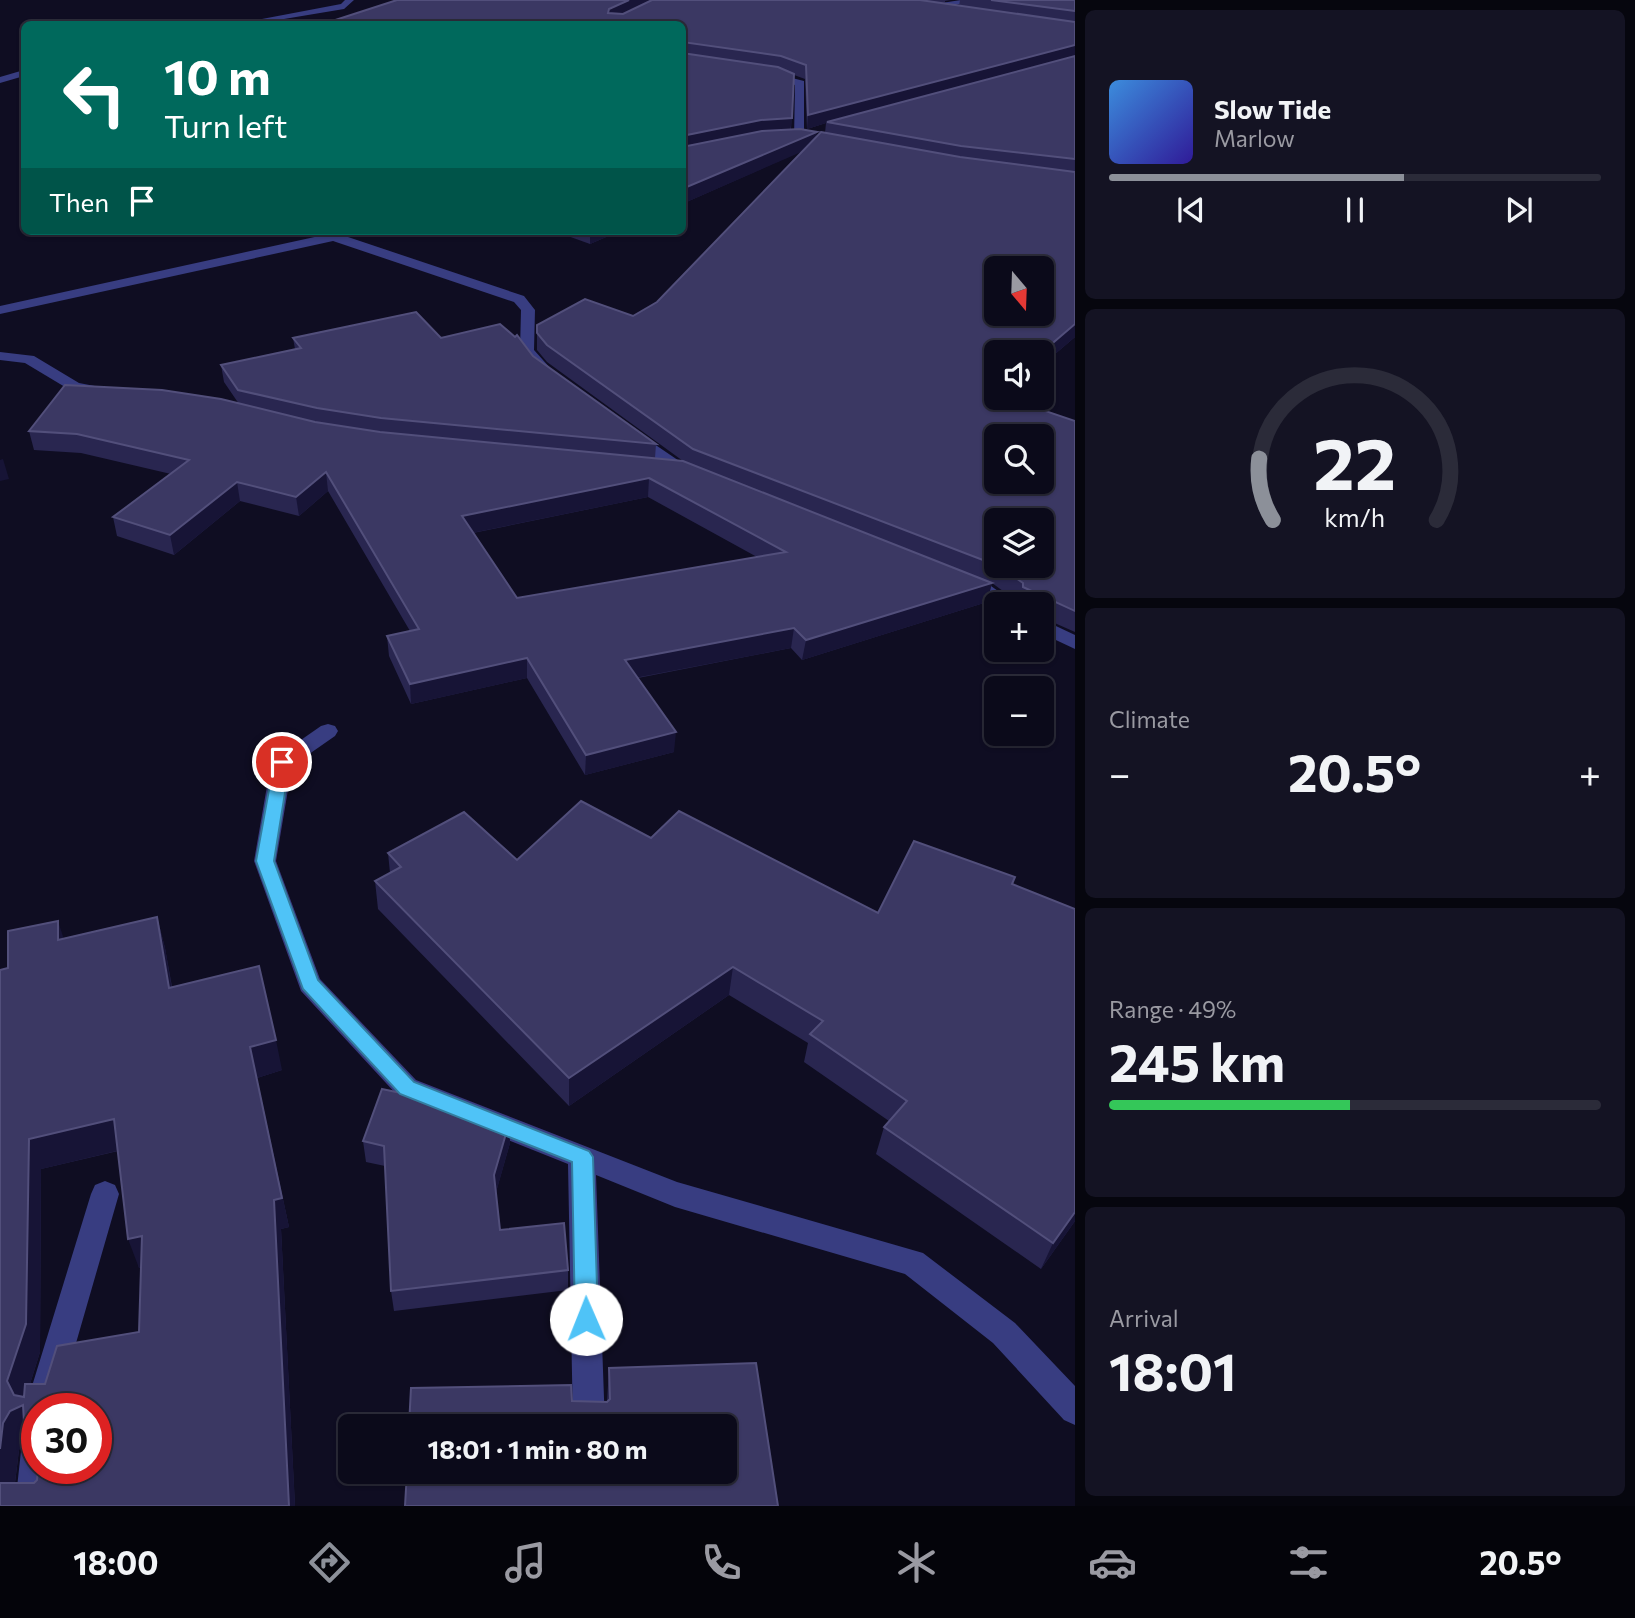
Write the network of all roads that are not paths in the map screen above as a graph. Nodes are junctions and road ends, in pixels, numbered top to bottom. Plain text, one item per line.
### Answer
1 (350, 0) edge
2 (986, 0) edge
3 (966, 14) edge
4 (258, 21) edge
5 (751, 71) edge
6 (21, 74) edge
7 (0, 80) edge
8 (825, 136) edge
9 (798, 137) junction
10 (785, 138) edge
11 (343, 235) edge
12 (335, 237) junction
13 (0, 310) edge
14 (0, 356) edge
15 (551, 375) edge
16 (116, 393) edge
17 (618, 423) edge
18 (656, 469) edge
19 (684, 472) junction
20 (709, 482) edge
21 (948, 575) edge
22 (988, 592) edge
23 (1054, 632) edge
24 (1075, 643) edge
25 (328, 731) dead end
26 (582, 1157) junction
27 (105, 1194) dead end
28 (46, 1393) edge
29 (1075, 1409) edge
30 (589, 1414) edge
31 (34, 1484) edge
32 (590, 1484) edge
33 (32, 1506) edge
34 (591, 1506) edge

1 - 4 street
2 - 3 street
5 - 9 street
6 - 7 street
8 - 9 street
9 - 10 street
11 - 12 street
12 - 13 street
12 - 15 street
14 - 16 street
17 - 19 street
18 - 19 street
19 - 20 street
21 - 22 street
23 - 24 street
25 - 26 street
26 - 29 street
26 - 30 street
27 - 28 street
31 - 33 street
32 - 34 street

